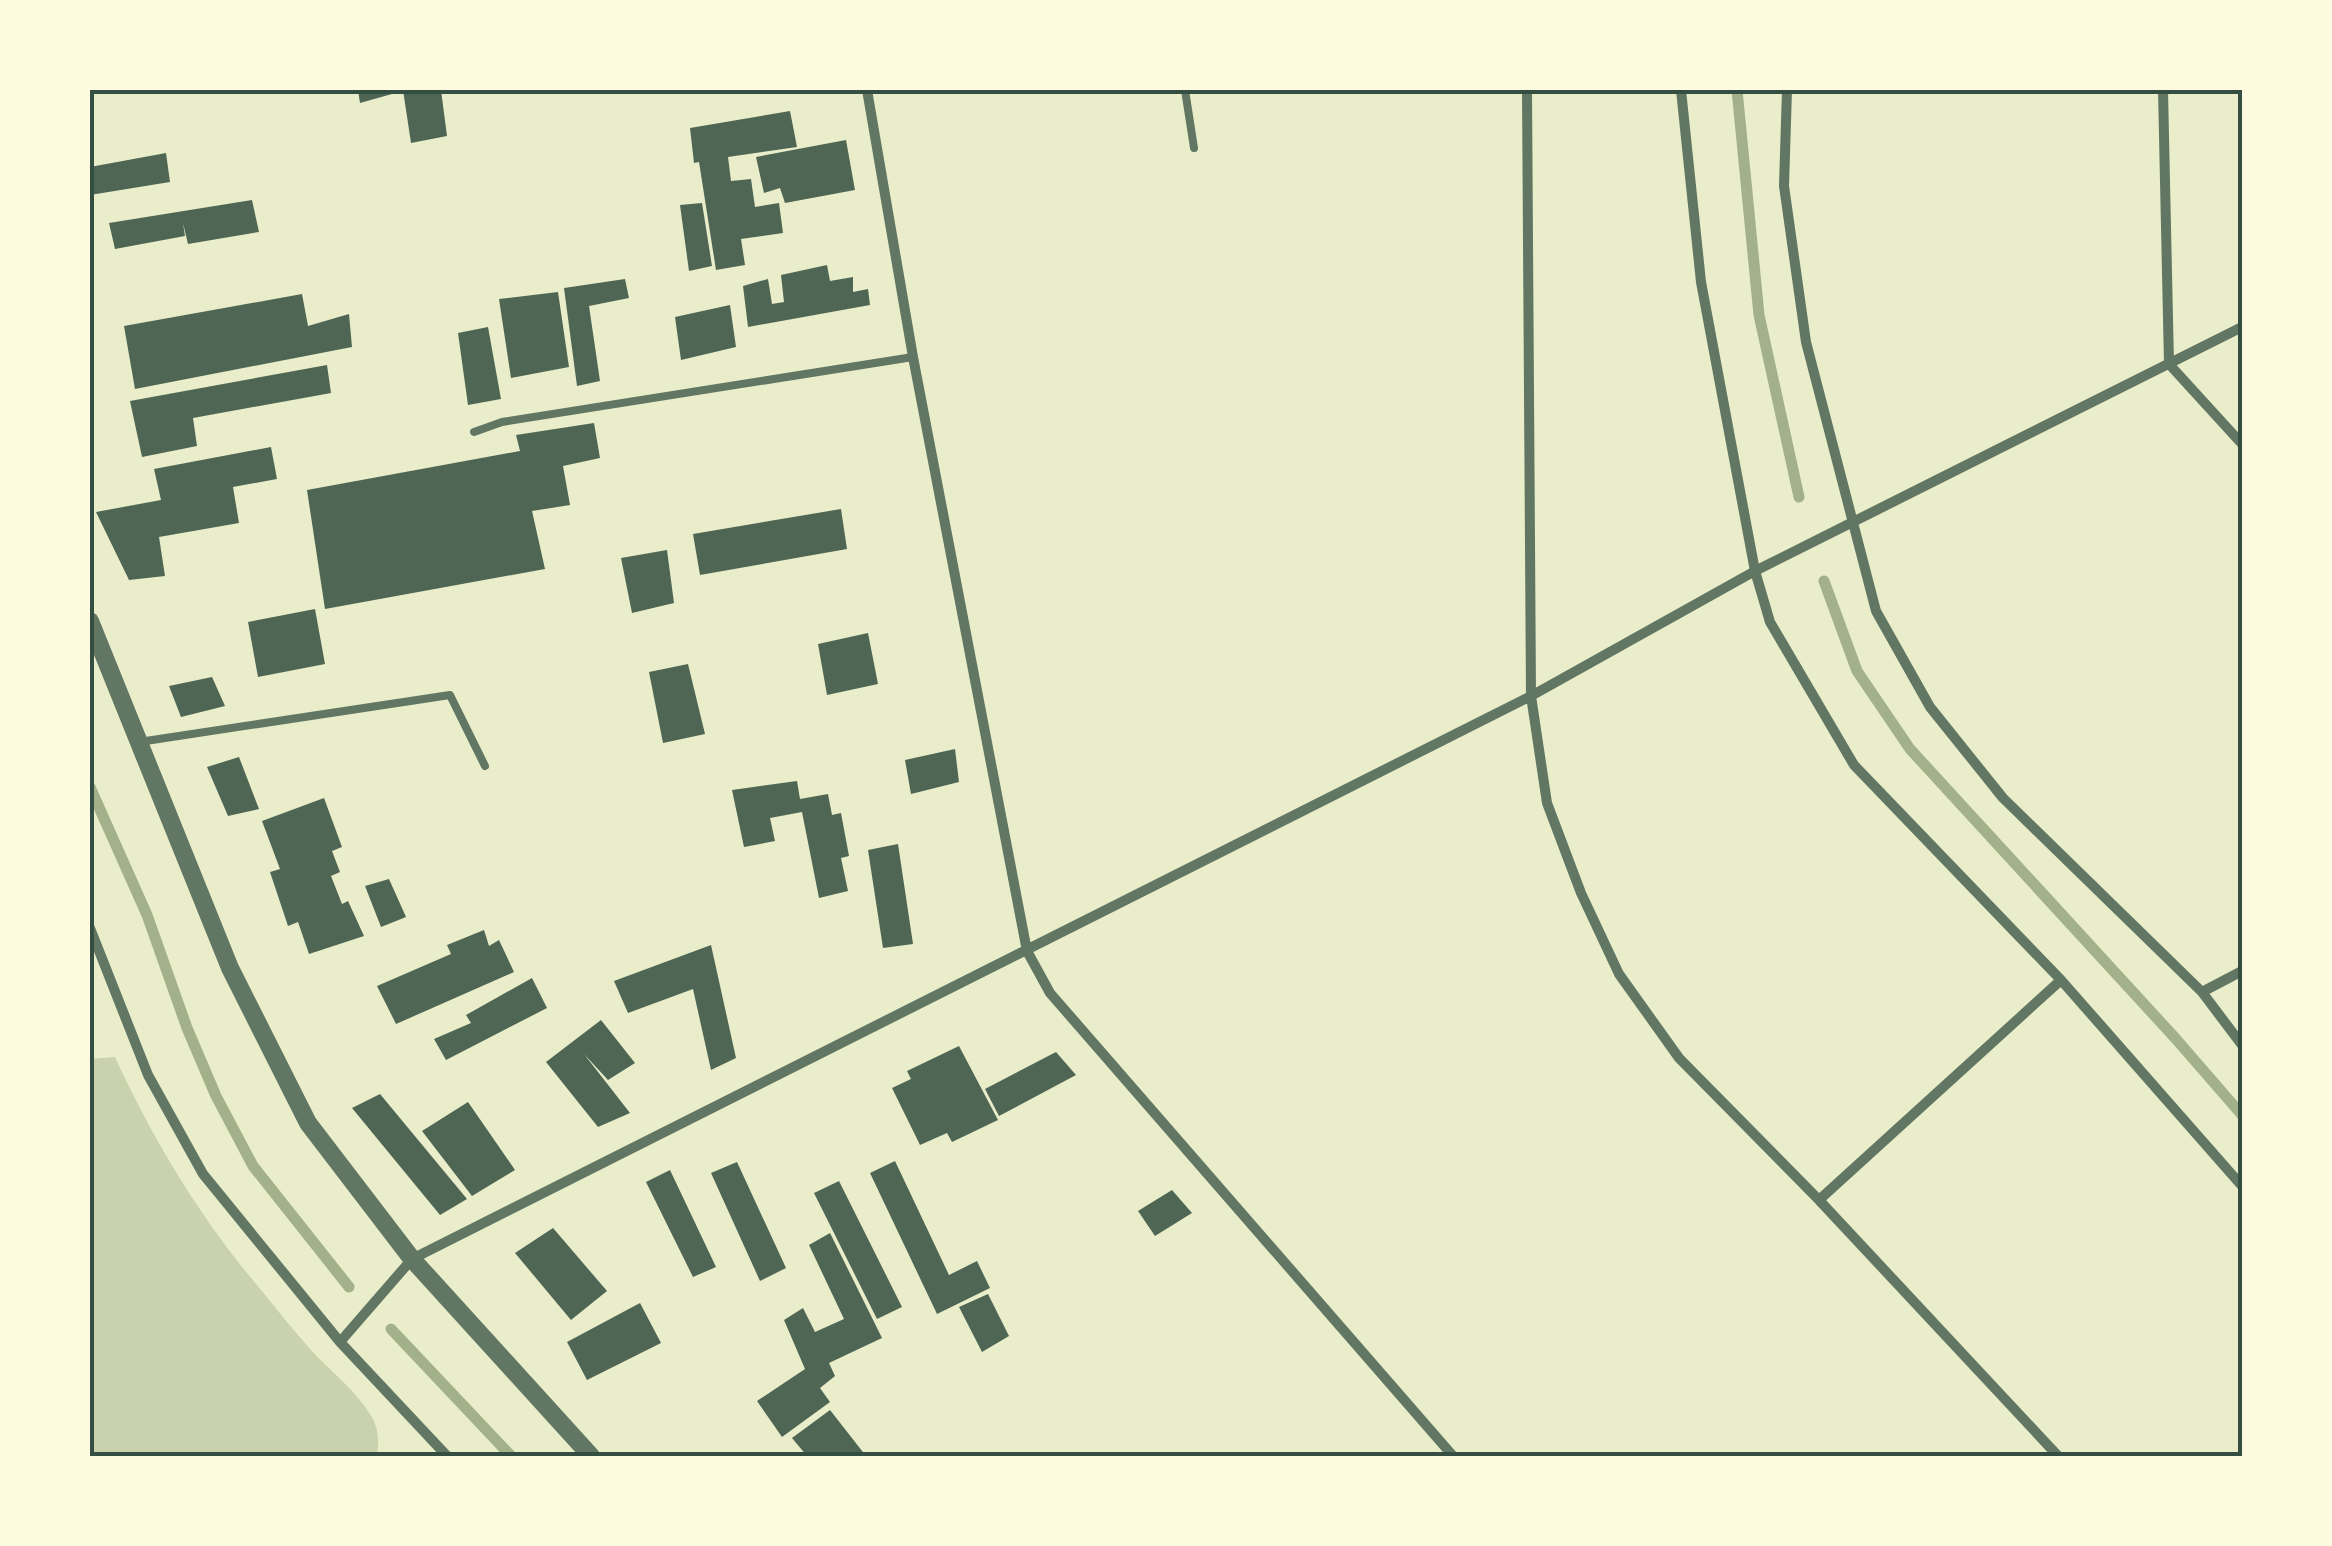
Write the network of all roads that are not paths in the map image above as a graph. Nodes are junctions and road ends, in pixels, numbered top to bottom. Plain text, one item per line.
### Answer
1 (867, 90) edge
2 (1185, 90) edge
3 (1527, 90) edge
4 (1680, 90) edge
5 (1786, 90) edge
6 (2162, 90) edge
7 (1194, 148) dead end
8 (2242, 327) edge
9 (913, 357) junction
10 (2169, 364) junction
11 (474, 432) dead end
12 (2242, 444) edge
13 (1853, 523) junction
14 (1755, 571) junction
15 (90, 621) edge
16 (1531, 696) junction
17 (139, 742) junction
18 (485, 766) dead end
19 (90, 928) edge
20 (1027, 951) junction
21 (2242, 970) edge
22 (2061, 980) junction
23 (2202, 992) junction
24 (2242, 1045) edge
25 (2242, 1186) edge
26 (1819, 1200) junction
27 (412, 1259) junction
28 (340, 1342) junction
29 (447, 1456) edge
30 (591, 1456) edge
31 (1454, 1456) edge
32 (2058, 1456) edge

1 - 9 street
2 - 7 lane
3 - 16 street
4 - 14 street
5 - 13 street
6 - 10 street
8 - 10 street
9 - 11 lane
9 - 20 street
10 - 12 street
10 - 13 street
13 - 14 street
13 - 23 street
14 - 16 street
14 - 22 street
15 - 17 street
16 - 20 street
16 - 26 street
17 - 18 lane
17 - 27 street
19 - 28 street
20 - 27 street
20 - 31 street
21 - 23 street
22 - 25 street
22 - 26 street
23 - 24 street
26 - 32 street
27 - 28 street
27 - 30 street
28 - 29 street

